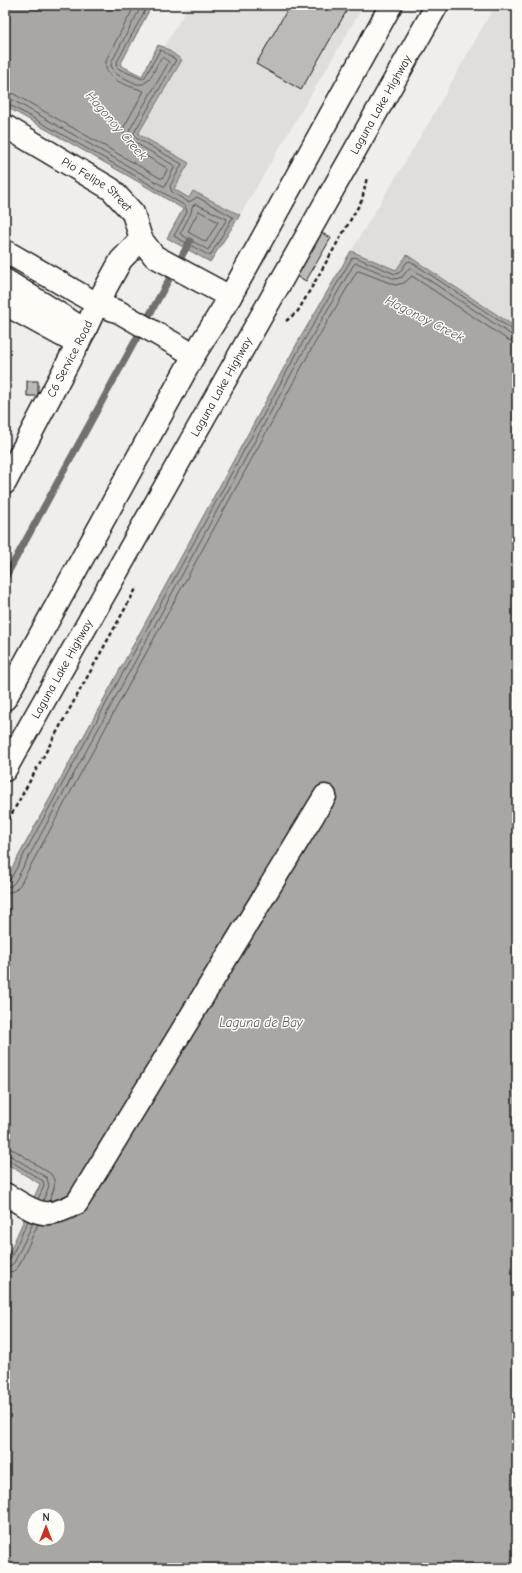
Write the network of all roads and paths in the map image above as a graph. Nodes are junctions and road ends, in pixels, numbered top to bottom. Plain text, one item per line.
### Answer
1 (391, 5) edge
2 (437, 5) edge
3 (5, 126) edge
4 (362, 200) dead end
5 (141, 238) junction
6 (5, 251) edge
7 (5, 280) edge
8 (230, 296) junction
9 (5, 304) edge
10 (97, 304) junction
11 (298, 312) dead end
12 (82, 337) junction
13 (194, 355) junction
14 (5, 483) edge
15 (5, 699) edge
16 (5, 770) edge
17 (325, 796) dead end
18 (5, 1194) edge

1 - 8 main road
2 - 16 main road, Laguna Lake Highway
3 - 5 main road, Pio Felipe Street
4 - 11 path
5 - 8 main road, Pio Felipe Street
5 - 10 main road, C6 Service Road
6 - 10 main road
7 - 12 main road
8 - 13 main road
9 - 12 main road
10 - 12 main road, C6 Service Road
10 - 13 main road
12 - 14 main road, C6 Service Road
13 - 15 main road
17 - 18 main road

